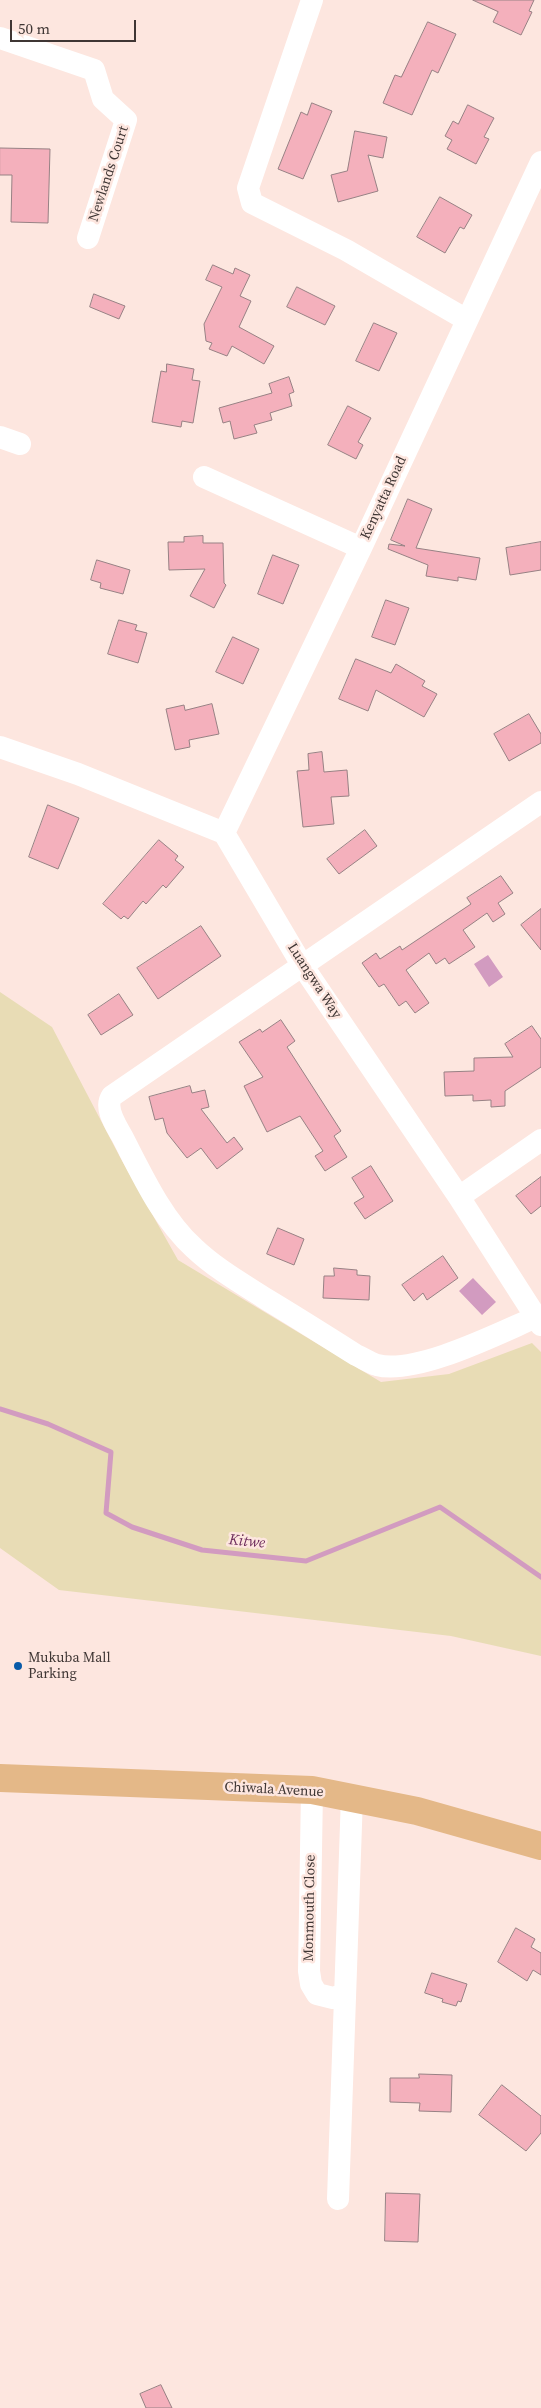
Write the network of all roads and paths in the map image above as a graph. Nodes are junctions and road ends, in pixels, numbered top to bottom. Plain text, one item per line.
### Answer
1 (312, 0) edge
2 (0, 38) edge
3 (541, 162) edge
4 (88, 238) dead end
5 (467, 320) junction
6 (204, 477) dead end
7 (361, 548) junction
8 (0, 747) edge
9 (541, 802) edge
10 (224, 833) junction
11 (302, 965) junction
12 (541, 1140) edge
13 (459, 1197) junction
14 (538, 1322) edge
15 (0, 1778) edge
16 (312, 1790) junction
17 (352, 1796) junction
18 (541, 1846) edge
19 (345, 1994) junction
20 (338, 2199) dead end

1 - 5 street
2 - 4 street, Newlands Court
3 - 5 street, Kenyatta Road
5 - 7 street, Kenyatta Road
6 - 7 street
7 - 10 street, Kenyatta Road
8 - 10 street
9 - 11 street
10 - 11 street, Luangwa Way
11 - 13 street, Luangwa Way
11 - 14 street
12 - 13 street
13 - 14 street, Luangwa Way
15 - 16 main road, Chiwala Avenue
16 - 17 main road, Chiwala Avenue
16 - 19 street, Monmouth Close
17 - 18 main road, Chiwala Avenue
17 - 19 street
19 - 20 street

